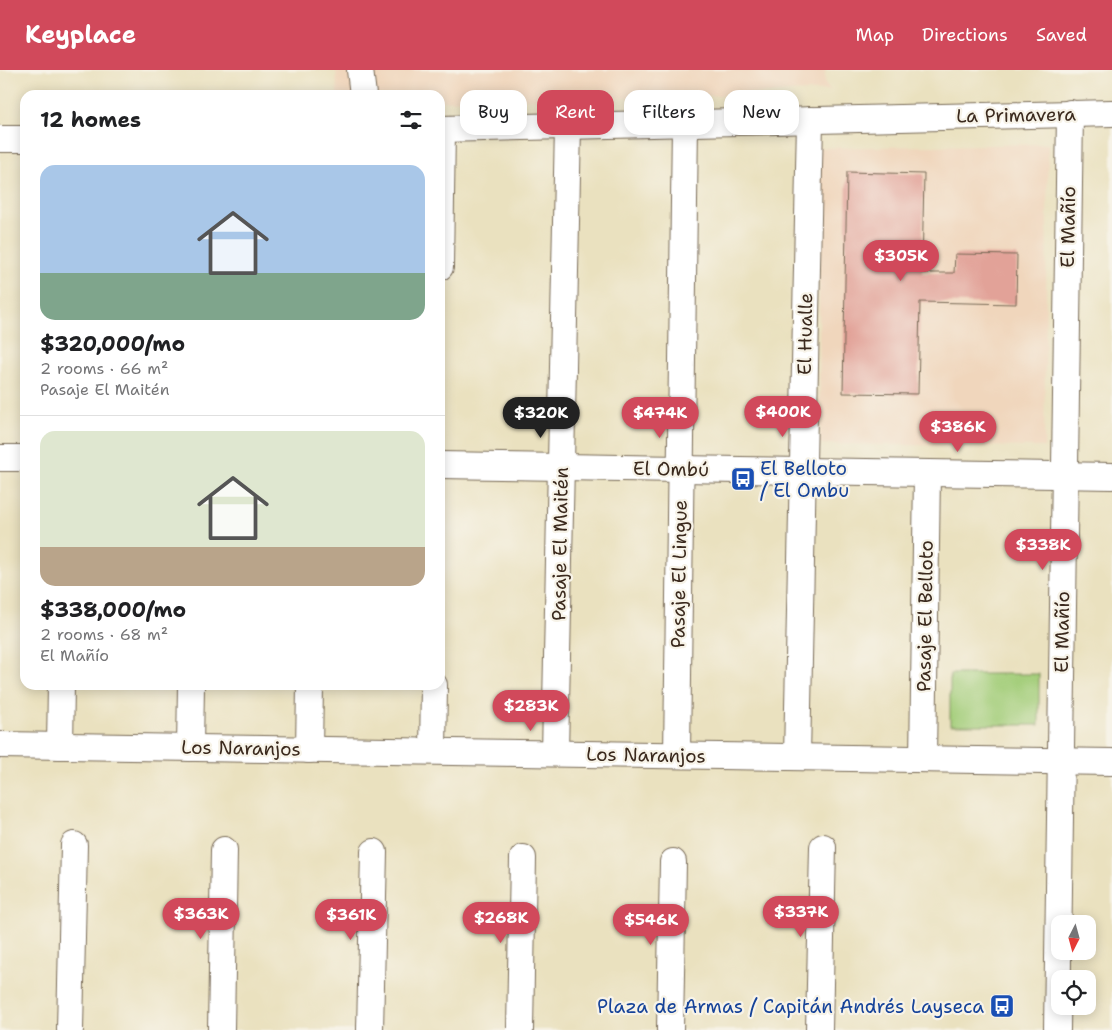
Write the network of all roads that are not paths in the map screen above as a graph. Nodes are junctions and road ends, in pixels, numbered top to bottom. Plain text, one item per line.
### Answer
1 (360, 70) edge
2 (362, 90) edge
3 (1112, 112) edge
4 (1070, 114) junction
5 (810, 120) junction
6 (714, 122) edge
7 (537, 127) edge
8 (445, 129) edge
9 (568, 135) edge
10 (685, 135) edge
11 (20, 138) edge
12 (0, 139) edge
13 (0, 458) edge
14 (20, 458) edge
15 (445, 465) edge
16 (561, 467) junction
17 (681, 469) junction
18 (802, 471) junction
19 (927, 473) junction
20 (1065, 475) junction
21 (1112, 476) edge
22 (61, 690) edge
23 (191, 690) edge
24 (310, 690) edge
25 (434, 690) edge
26 (0, 745) edge
27 (60, 746) junction
28 (190, 748) junction
29 (309, 750) junction
30 (433, 751) junction
31 (556, 753) junction
32 (677, 755) junction
33 (797, 757) junction
34 (923, 759) junction
35 (1060, 761) junction
36 (1112, 762) edge
37 (74, 844) dead end
38 (823, 848) dead end
39 (224, 850) dead end
40 (374, 852) dead end
41 (523, 858) dead end
42 (673, 862) dead end
43 (70, 1030) edge
44 (221, 1030) edge
45 (370, 1030) edge
46 (520, 1030) edge
47 (670, 1030) edge
48 (820, 1030) edge
49 (1057, 1030) edge

1 - 2 street
3 - 4 street, La Primavera
4 - 5 street, La Primavera
4 - 20 street, El Mañío
5 - 6 street, La Primavera
5 - 18 street, El Hualle
7 - 8 street, La Primavera
9 - 16 street, Pasaje El Maitén
10 - 17 street, Pasaje El Lingue
11 - 12 street
13 - 14 street
15 - 16 street, El Ombú
16 - 17 street, El Ombú
16 - 31 street, Pasaje El Maitén
17 - 18 street, El Ombú
17 - 32 street, Pasaje El Lingue
18 - 19 street, El Ombú
18 - 33 street, El Hualle
19 - 20 street, El Ombú
19 - 34 street, Pasaje El Belloto
20 - 21 street, El Ombú
20 - 35 street, El Mañío
22 - 27 street
23 - 28 street
24 - 29 street
25 - 30 street
26 - 27 street, Los Naranjos
27 - 28 street, Los Naranjos
28 - 29 street, Los Naranjos
29 - 30 street, Los Naranjos
30 - 31 street, Los Naranjos
31 - 32 street, Los Naranjos
32 - 33 street, Los Naranjos
33 - 34 street, Los Naranjos
34 - 35 street, Los Naranjos
35 - 36 street, Los Naranjos
35 - 49 street, El Mañío
37 - 43 street
38 - 48 street
39 - 44 street
40 - 45 street
41 - 46 street
42 - 47 street

